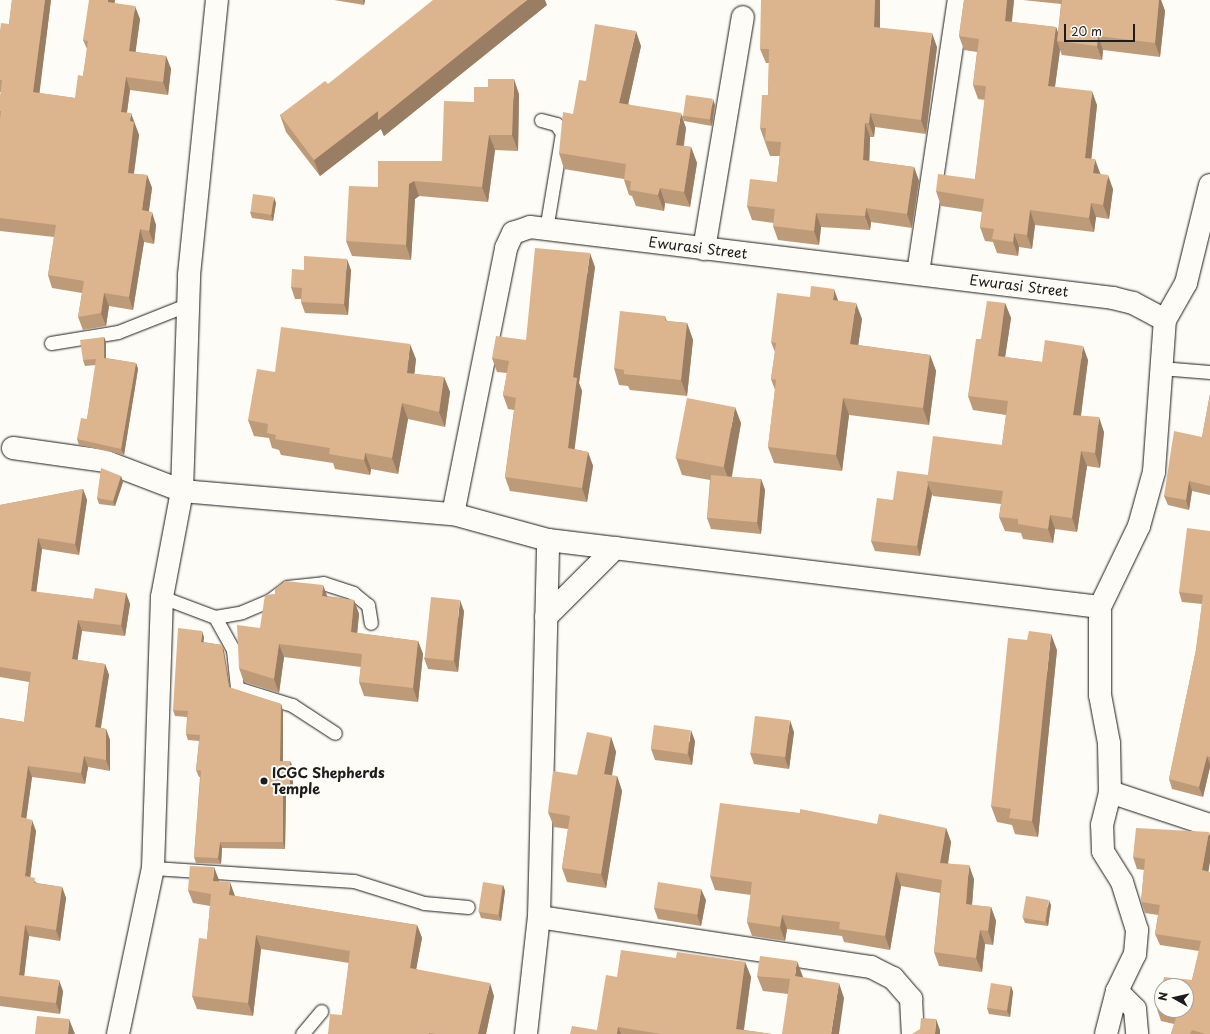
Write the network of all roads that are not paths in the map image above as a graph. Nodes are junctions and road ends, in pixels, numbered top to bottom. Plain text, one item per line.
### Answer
1 (217, 0) edge
2 (959, 0) edge
3 (743, 17) dead end
4 (542, 120) dead end
5 (1210, 184) edge
6 (546, 230) junction
7 (704, 249) junction
8 (918, 273) junction
9 (189, 304) junction
10 (1165, 320) junction
11 (51, 343) dead end
12 (1161, 368) junction
13 (1210, 372) edge
14 (13, 448) dead end
15 (182, 491) junction
16 (453, 514) junction
17 (548, 540) junction
18 (615, 548) junction
19 (162, 596) junction
20 (1100, 606) junction
21 (215, 617) junction
22 (546, 617) junction
23 (371, 623) dead end
24 (335, 733) dead end
25 (1110, 792) junction
26 (1210, 825) edge
27 (153, 868) junction
28 (468, 908) dead end
29 (539, 918) junction
30 (1117, 991) junction
31 (321, 1011) dead end
32 (118, 1034) edge
33 (302, 1034) edge
34 (526, 1034) edge
35 (913, 1034) edge
36 (1106, 1034) edge
37 (1137, 1034) edge

1 - 9 street
2 - 8 street
3 - 7 street
4 - 6 lane
5 - 10 street
6 - 7 street, Ewurasi Street
6 - 16 street, Ewurasi Street
7 - 8 street, Ewurasi Street
8 - 10 street, Ewurasi Street
9 - 11 lane
9 - 15 street
10 - 12 street
12 - 13 lane
12 - 20 street
14 - 15 street
15 - 16 street
15 - 19 street
16 - 17 street
17 - 18 street
17 - 22 street
18 - 20 street
18 - 22 street
19 - 21 lane
19 - 27 street
20 - 25 street
21 - 23 lane
21 - 24 lane
22 - 29 street
25 - 26 street
25 - 30 street
27 - 28 lane
27 - 32 street
29 - 34 street
29 - 35 street
30 - 36 street
30 - 37 street
31 - 33 lane

